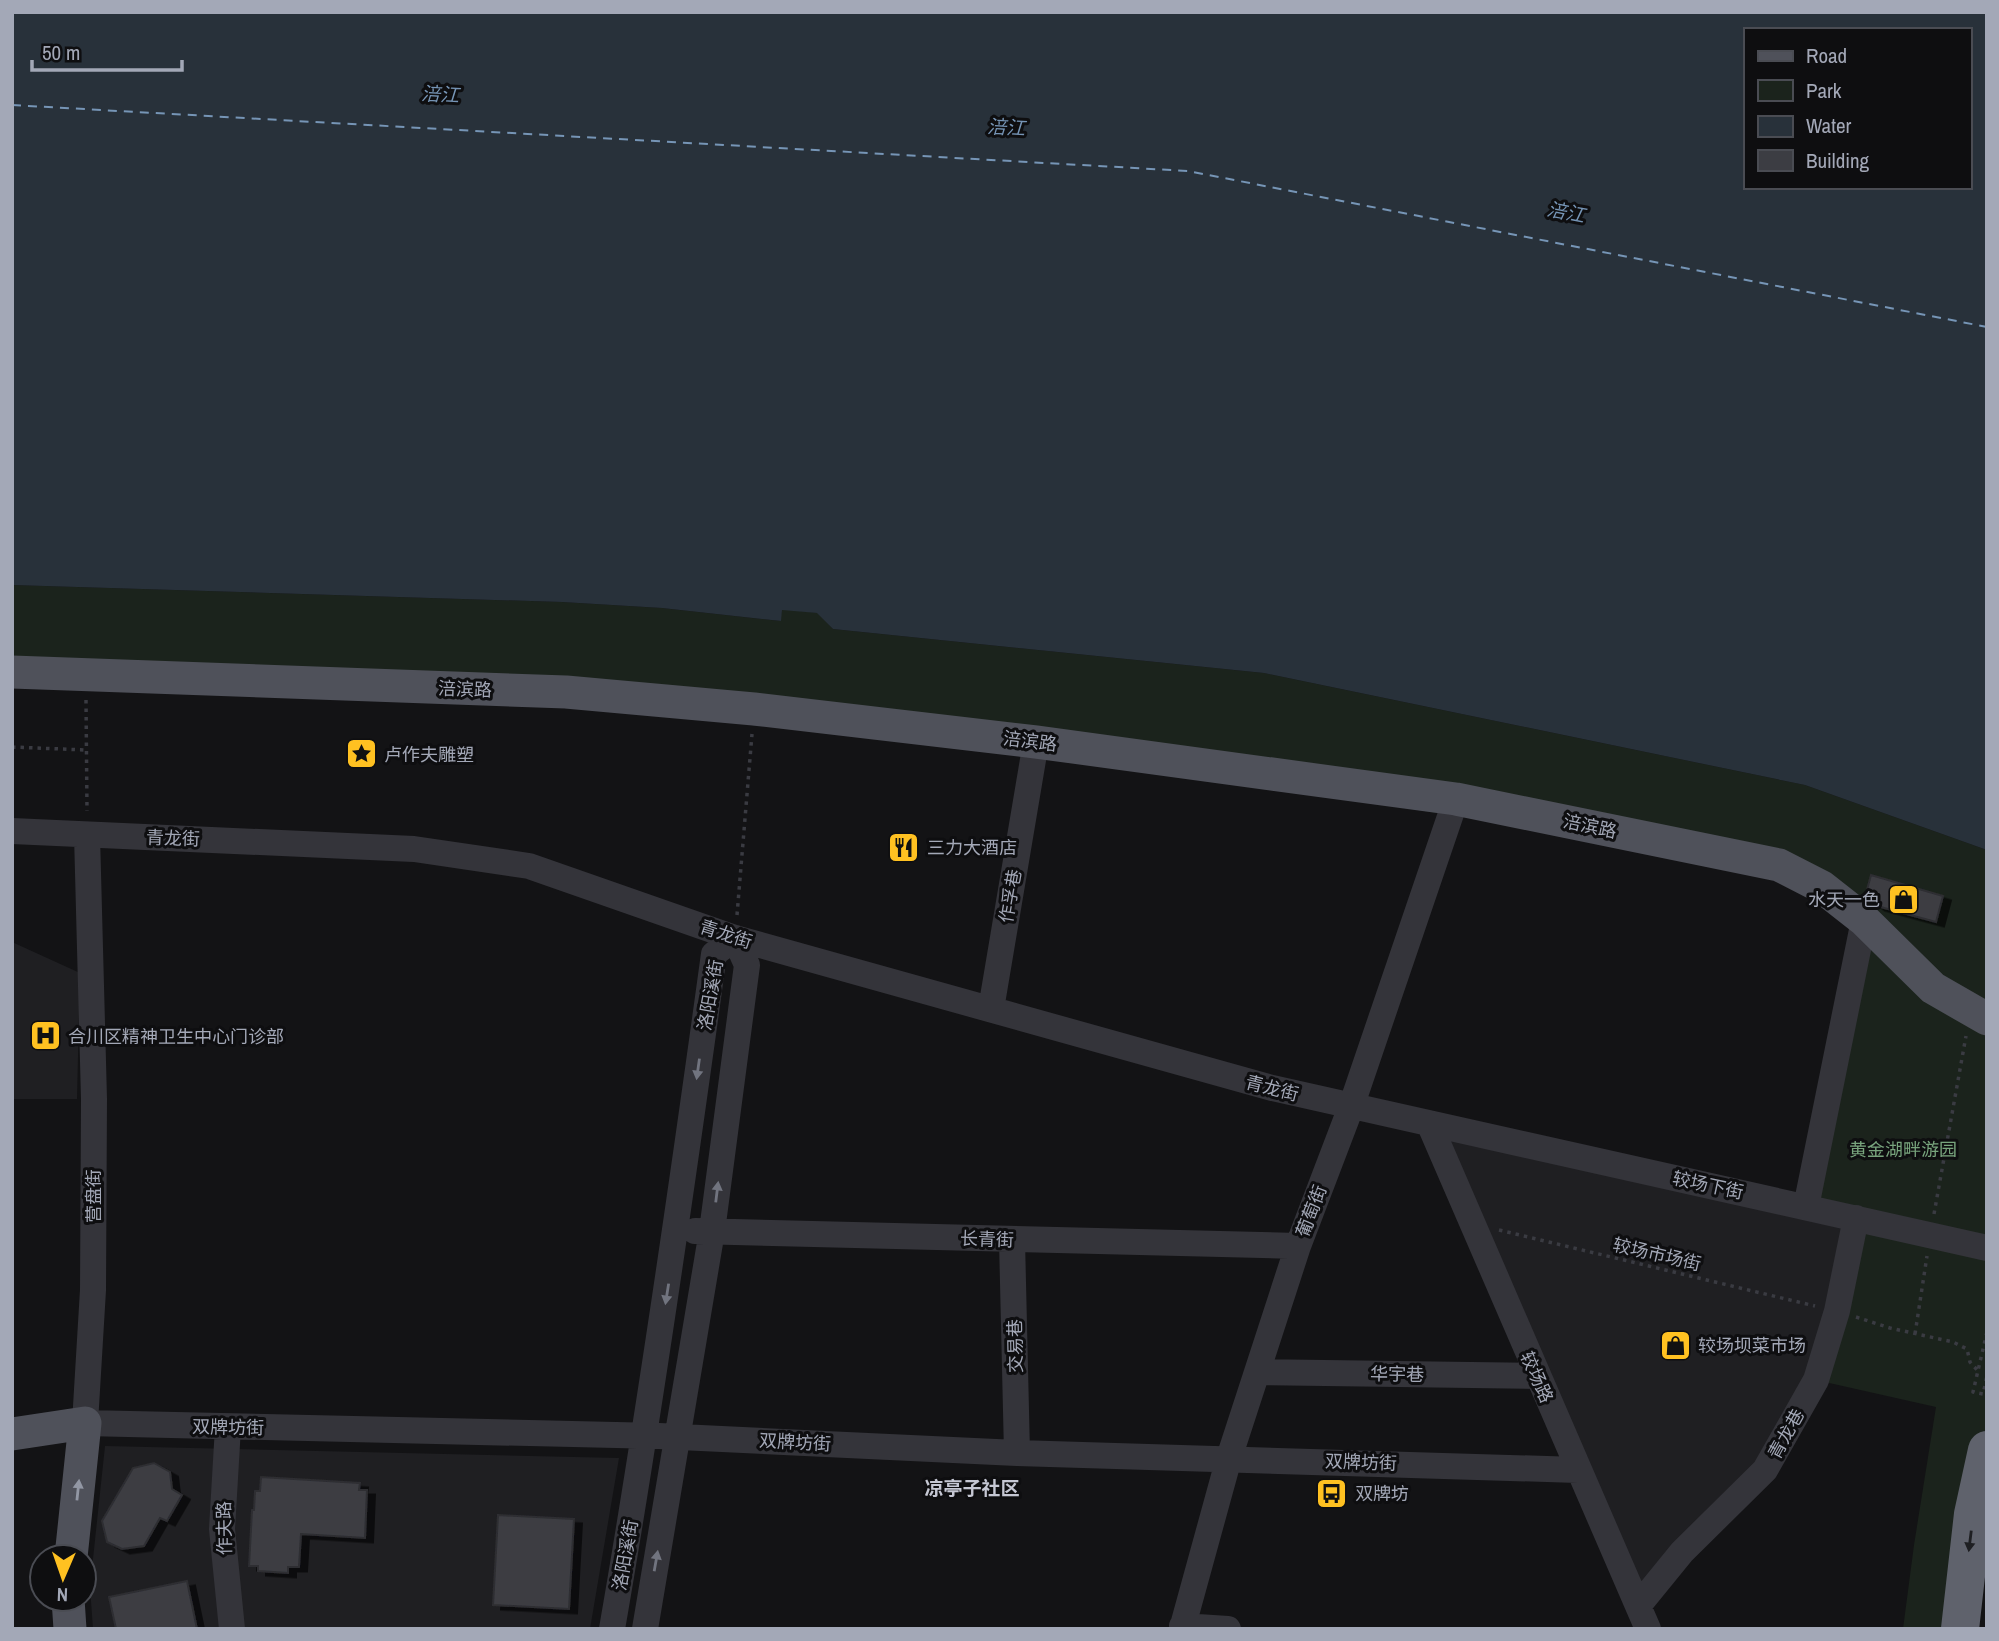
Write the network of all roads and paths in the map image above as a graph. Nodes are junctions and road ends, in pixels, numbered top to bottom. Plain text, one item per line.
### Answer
1 (12, 672) edge
2 (87, 675) junction
3 (754, 709) junction
4 (1036, 742) junction
5 (12, 747) edge
6 (86, 750) junction
7 (1456, 799) junction
8 (12, 831) edge
9 (87, 835) junction
10 (1864, 920) junction
11 (735, 938) junction
12 (991, 1009) junction
13 (1978, 1014) edge
14 (1352, 1107) junction
15 (1429, 1123) junction
16 (1806, 1207) junction
17 (1856, 1218) junction
18 (1470, 1223) junction
19 (712, 1231) junction
20 (676, 1232) junction
21 (1931, 1235) junction
22 (1013, 1240) junction
23 (1298, 1246) junction
24 (1987, 1248) edge
25 (1837, 1311) junction
26 (1987, 1332) edge
27 (1915, 1334) junction
28 (1978, 1371) junction
29 (1258, 1372) junction
30 (1536, 1376) junction
31 (1987, 1376) edge
32 (85, 1423) junction
33 (228, 1427) junction
34 (12, 1434) edge
35 (645, 1436) junction
36 (677, 1437) junction
37 (1987, 1450) edge
38 (1017, 1452) junction
39 (1228, 1458) junction
40 (1578, 1470) junction
41 (72, 1543) edge
42 (1643, 1617) edge
43 (1182, 1627) edge
44 (232, 1629) edge
45 (612, 1629) edge
46 (645, 1629) edge
47 (1228, 1629) edge
48 (1960, 1629) edge

1 - 2 main road, 涪滨路
2 - 3 main road, 涪滨路
2 - 6 path
3 - 4 main road, 涪滨路
3 - 11 path
4 - 7 main road, 涪滨路
4 - 12 street, 作孚巷
5 - 6 path
6 - 9 path
7 - 10 main road, 涪滨路
7 - 14 street, 葡萄街
8 - 9 street, 青龙街
9 - 11 street, 青龙街
9 - 32 street, 营盘街
10 - 13 main road, 涪滨路
10 - 16 street
11 - 12 street, 青龙街
19 -> 11 street, 洛阳溪街
11 -> 20 street, 洛阳溪街
12 - 14 street, 青龙街
13 - 21 path
14 - 15 street, 青龙街
14 - 23 street, 葡萄街
15 - 16 street, 较场下街
15 - 18 street, 较场路
16 - 17 street, 较场下街
17 - 21 street, 较场下街
17 - 25 street, 青龙巷
18 - 25 path, 较场市场街
18 - 30 street, 较场路
19 - 20 street, 长青街
19 - 22 street, 长青街
19 - 36 street, 洛阳溪街
20 -> 35 street, 洛阳溪街
21 - 24 street, 较场下街
21 - 27 path
22 - 23 street, 长青街
22 - 38 street, 交易巷
23 - 29 street, 葡萄街
25 - 27 path, 较场市场街
25 - 42 street, 青龙巷
26 - 28 path
27 - 28 path, 较场市场街
28 - 31 path
29 - 30 street, 华宇巷
29 - 39 street, 葡萄街
30 - 40 street, 较场路
32 - 33 street, 双牌坊街
32 - 34 main road, 双牌坊街
41 -> 32 main road, 营盘街
33 - 35 street, 双牌坊街
33 - 44 street, 作夫路
35 - 36 street, 双牌坊街
35 - 45 street, 洛阳溪街
36 - 38 street, 双牌坊街
46 -> 36 street, 洛阳溪街
37 -> 48 highway
38 - 39 street, 双牌坊街
39 - 40 street, 双牌坊街
39 - 43 street, 葡萄街
40 - 42 street, 较场路
43 - 47 street

